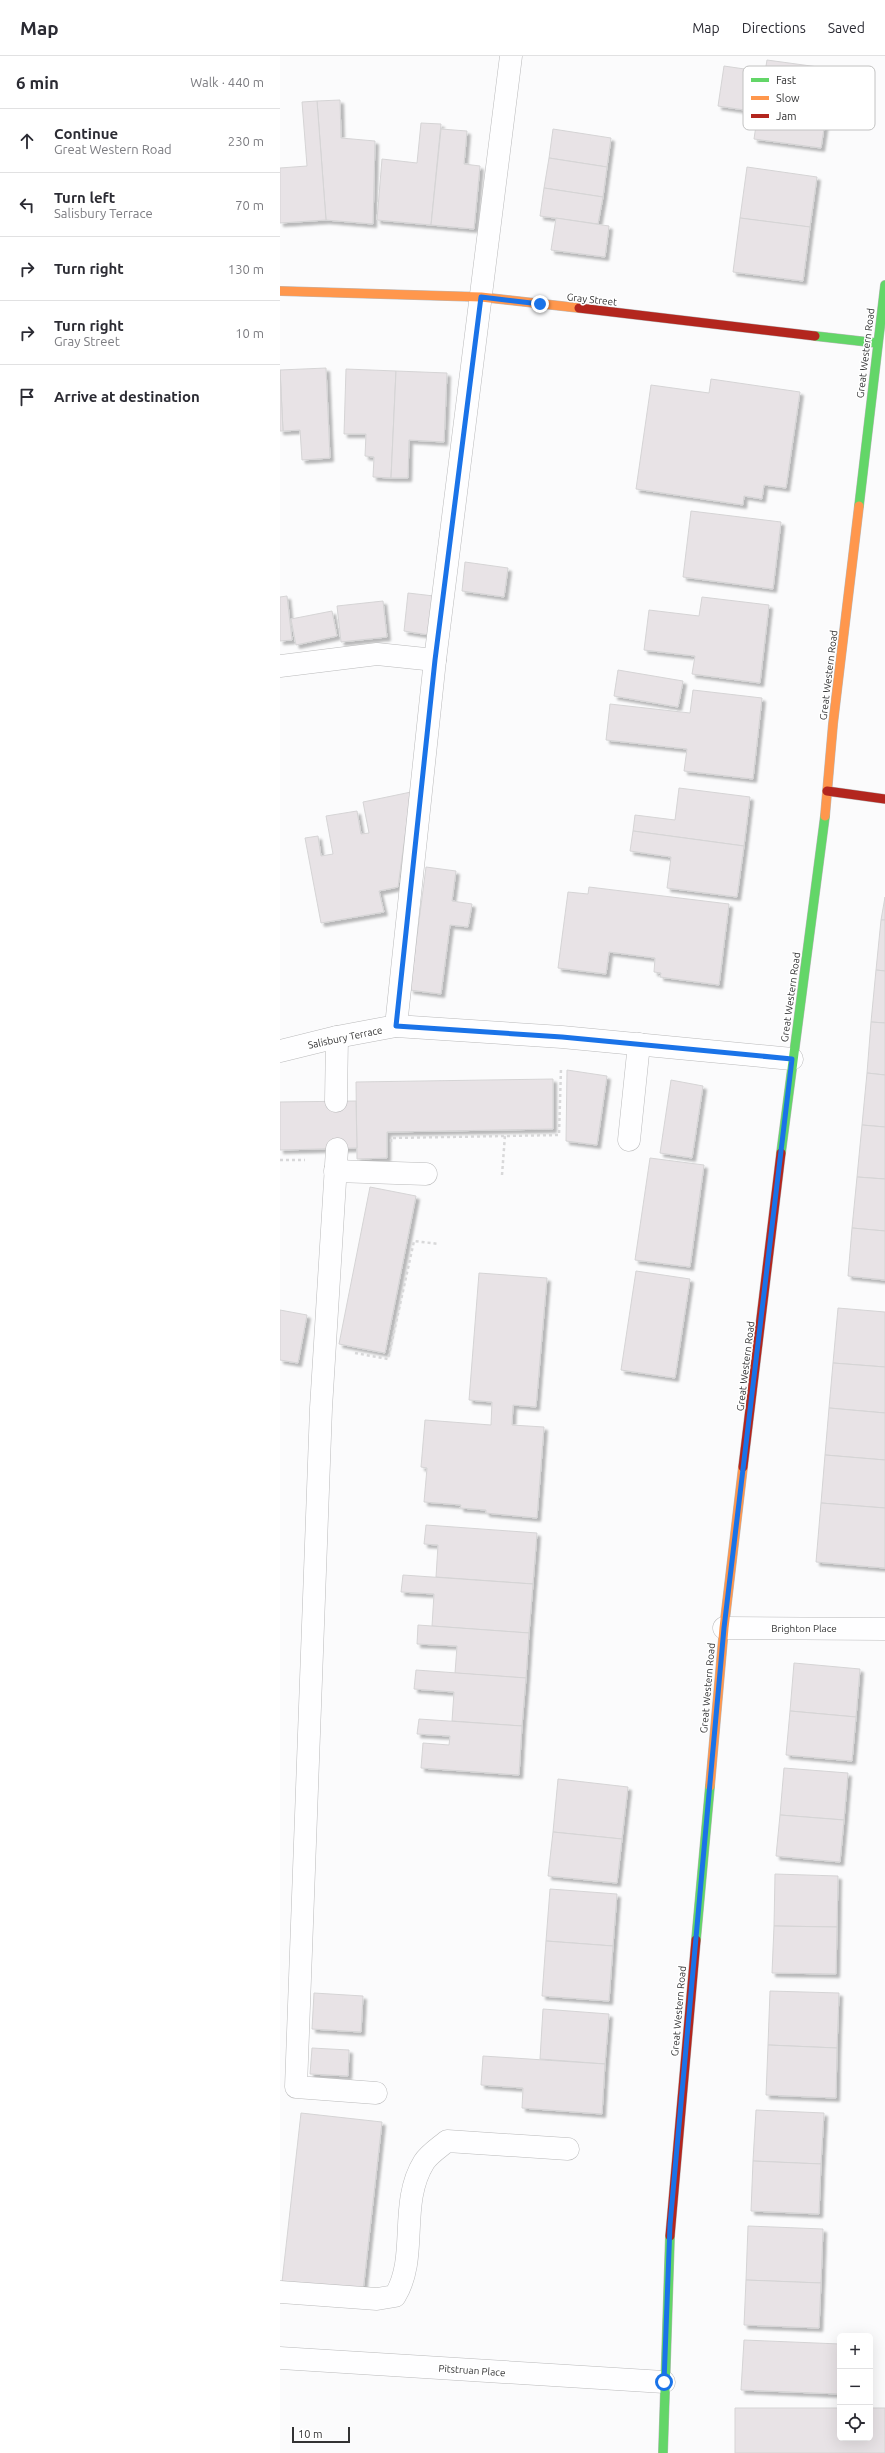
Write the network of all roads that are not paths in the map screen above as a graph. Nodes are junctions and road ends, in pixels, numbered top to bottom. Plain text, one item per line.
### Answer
1 (511, 56) edge
2 (885, 285) edge
3 (280, 291) edge
4 (481, 297) junction
5 (877, 343) junction
6 (435, 660) junction
7 (280, 666) edge
8 (827, 791) junction
9 (885, 799) edge
10 (396, 1026) junction
11 (337, 1037) junction
12 (639, 1044) junction
13 (280, 1051) edge
14 (792, 1059) junction
15 (336, 1101) dead end
16 (629, 1140) dead end
17 (337, 1149) dead end
18 (335, 1171) junction
19 (426, 1174) dead end
20 (724, 1628) junction
21 (885, 1629) edge
22 (376, 2093) dead end
23 (568, 2149) dead end
24 (280, 2292) edge
25 (280, 2358) edge
26 (664, 2382) junction
27 (663, 2453) edge

1 - 4 street
2 - 5 main road, Great Western Road
3 - 4 main road, Gray Street
4 - 5 main road, Gray Street
4 - 6 street
5 - 8 main road, Great Western Road
6 - 7 street
6 - 10 street
8 - 9 main road
8 - 14 main road, Great Western Road
10 - 11 street, Salisbury Terrace
10 - 12 street, Salisbury Terrace
11 - 13 street, Salisbury Terrace
11 - 15 street
12 - 14 street, Salisbury Terrace
12 - 16 street
14 - 20 main road, Great Western Road
17 - 18 street
18 - 19 street
18 - 22 street
20 - 21 street, Brighton Place
20 - 26 main road, Great Western Road
23 - 24 street
25 - 26 street, Pitstruan Place
26 - 27 main road, Great Western Road

